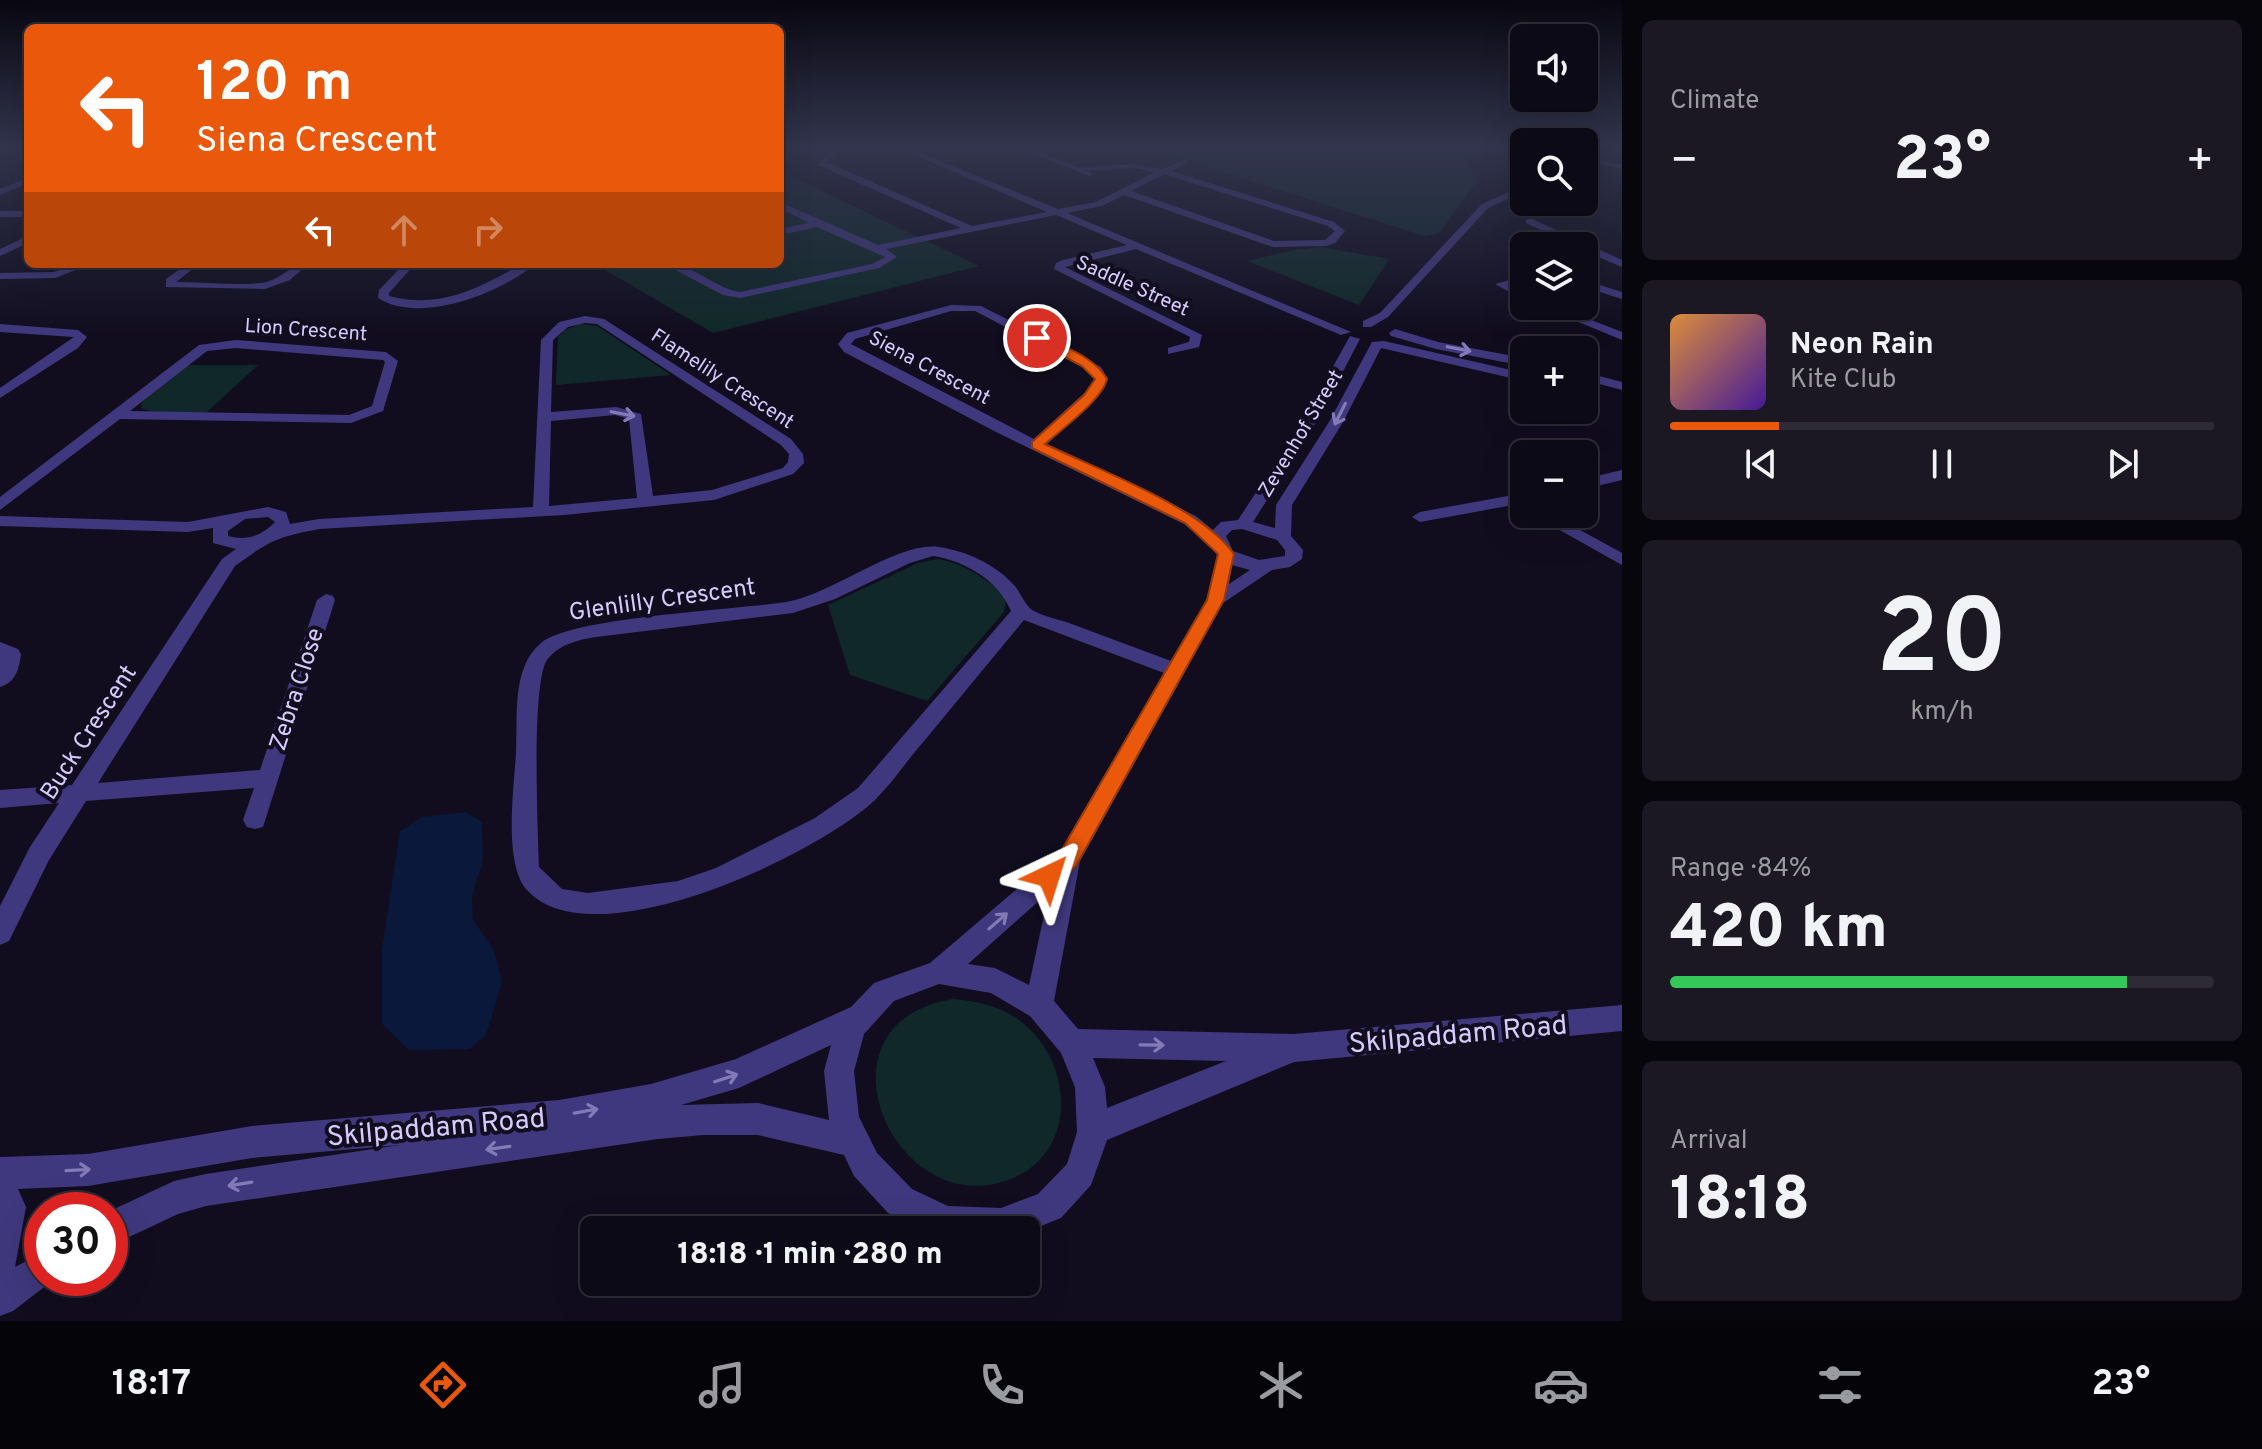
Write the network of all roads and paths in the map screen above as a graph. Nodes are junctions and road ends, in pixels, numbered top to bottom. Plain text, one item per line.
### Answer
1 (789, 210) edge
2 (926, 210) edge
3 (1048, 210) edge
4 (1072, 210) edge
5 (1175, 210) edge
6 (1288, 210) edge
7 (1482, 210) edge
8 (1056, 213) junction
9 (0, 214) edge
10 (24, 214) edge
11 (1529, 221) dead end
12 (818, 224) junction
13 (970, 229) junction
14 (784, 231) edge
15 (1552, 232) edge
16 (24, 241) edge
17 (1140, 245) junction
18 (877, 248) junction
19 (0, 253) edge
20 (1598, 253) edge
21 (1622, 264) edge
22 (75, 268) edge
23 (188, 268) edge
24 (298, 268) edge
25 (406, 268) edge
26 (522, 268) edge
27 (680, 268) edge
28 (0, 276) edge
29 (1510, 282) edge
30 (1598, 288) edge
31 (1510, 289) edge
32 (1622, 296) edge
33 (1384, 315) junction
34 (1581, 320) edge
35 (1367, 324) junction
36 (0, 328) edge
37 (1393, 331) junction
38 (1350, 332) junction
39 (1622, 336) edge
40 (1380, 345) junction
41 (1172, 351) dead end
42 (1510, 359) edge
43 (1449, 361) junction
44 (1363, 365) junction
45 (1510, 374) edge
46 (1598, 380) edge
47 (1622, 386) edge
48 (1598, 393) edge
49 (0, 394) edge
50 (1622, 399) edge
51 (116, 415) junction
52 (545, 417) junction
53 (1037, 445) junction
54 (1622, 475) edge
55 (1598, 481) edge
56 (645, 501) junction
57 (1510, 503) edge
58 (0, 505) edge
59 (541, 510) junction
60 (1420, 517) dead end
61 (233, 519) junction
62 (1190, 520) junction
63 (0, 521) edge
64 (1235, 525) junction
65 (188, 527) junction
66 (1564, 528) edge
67 (272, 530) junction
68 (1283, 536) junction
69 (223, 546) junction
70 (1221, 548) junction
71 (1622, 560) edge
72 (1266, 567) junction
73 (326, 600) dead end
74 (1216, 600) junction
75 (1021, 612) junction
76 (0, 648) edge
77 (1175, 670) junction
78 (0, 680) edge
79 (267, 778) junction
80 (80, 793) junction
81 (0, 799) edge
82 (255, 820) dead end
83 (1068, 860) junction
84 (0, 933) edge
85 (939, 972) junction
86 (1039, 1004) junction
87 (857, 1018) junction
88 (1622, 1018) edge
89 (1074, 1043) junction
90 (1294, 1048) junction
91 (1094, 1129) junction
92 (849, 1140) junction
93 (0, 1173) edge
94 (0, 1186) edge
95 (128, 1220) edge
96 (0, 1262) edge
97 (24, 1282) edge
98 (0, 1298) edge

1 - 12 street
2 - 13 street
3 - 8 street
4 - 8 street
5 - 6 street
7 - 33 street
8 - 13 street
8 - 17 street
9 - 10 street
11 - 15 street
12 - 14 street
12 - 18 street
13 - 18 street
16 - 19 street
17 - 38 street
17 - 41 street, Saddle Street
18 - 27 street
20 - 21 street
22 - 28 street
23 - 24 street
25 - 26 street
29 - 31 street
30 - 32 street
33 - 35 street
33 - 37 street
34 - 39 street
35 - 37 street
35 - 38 street
36 - 49 street
37 - 40 street, Zevenhof Street
37 -> 42 street
38 - 40 street
38 - 64 street, Zevenhof Street
40 - 43 street
40 - 44 street, Zevenhof Street
43 - 44 street
43 - 45 street
44 -> 68 street, Zevenhof Street
46 - 47 street
48 - 50 street
51 - 51 street, Lion Crescent
51 - 58 street, Lion Crescent
52 -> 56 street
52 - 56 street, Flamelily Crescent
52 - 59 street, Flamelily Crescent
53 - 53 street, Siena Crescent
53 - 62 street, Siena Crescent
54 - 55 street
56 - 59 street, Flamelily Crescent
57 - 60 street
59 - 67 street
61 - 65 street
61 - 67 street
61 - 69 street
62 - 64 street, Siena Crescent
62 - 70 street, Siena Crescent
63 - 65 street
64 - 68 street, Zevenhof Street
64 - 70 street, Zevenhof Street
65 - 69 street
66 - 71 street
67 - 69 street, Buck Crescent
68 - 72 street, Zevenhof Street
69 - 80 street, Buck Crescent
70 - 72 street
70 - 74 street, Zevenhof Street
72 - 74 street, Zevenhof Street
73 - 79 street, Zebra Close
74 - 77 street, Zevenhof Street
75 - 75 street, Glenlilly Crescent
75 - 77 street
76 - 78 street
77 - 83 street, Zevenhof Street
79 - 80 street, Zebra Close
79 - 82 street, Zebra Close
80 - 81 street, Zebra Close
80 - 84 street, Buck Crescent
85 -> 83 street, Zevenhof Street
83 - 86 street, Zevenhof Street
85 - 86 street
85 - 87 street
86 - 89 street
87 - 92 street
93 -> 87 street, Skilpaddam Road
88 - 90 street, Skilpaddam Road
89 -> 90 street, Skilpaddam Road
89 - 91 street
90 - 91 street, Skilpaddam Road
91 - 92 street
92 -> 95 street, Skilpaddam Road
94 - 96 street
97 - 98 street

